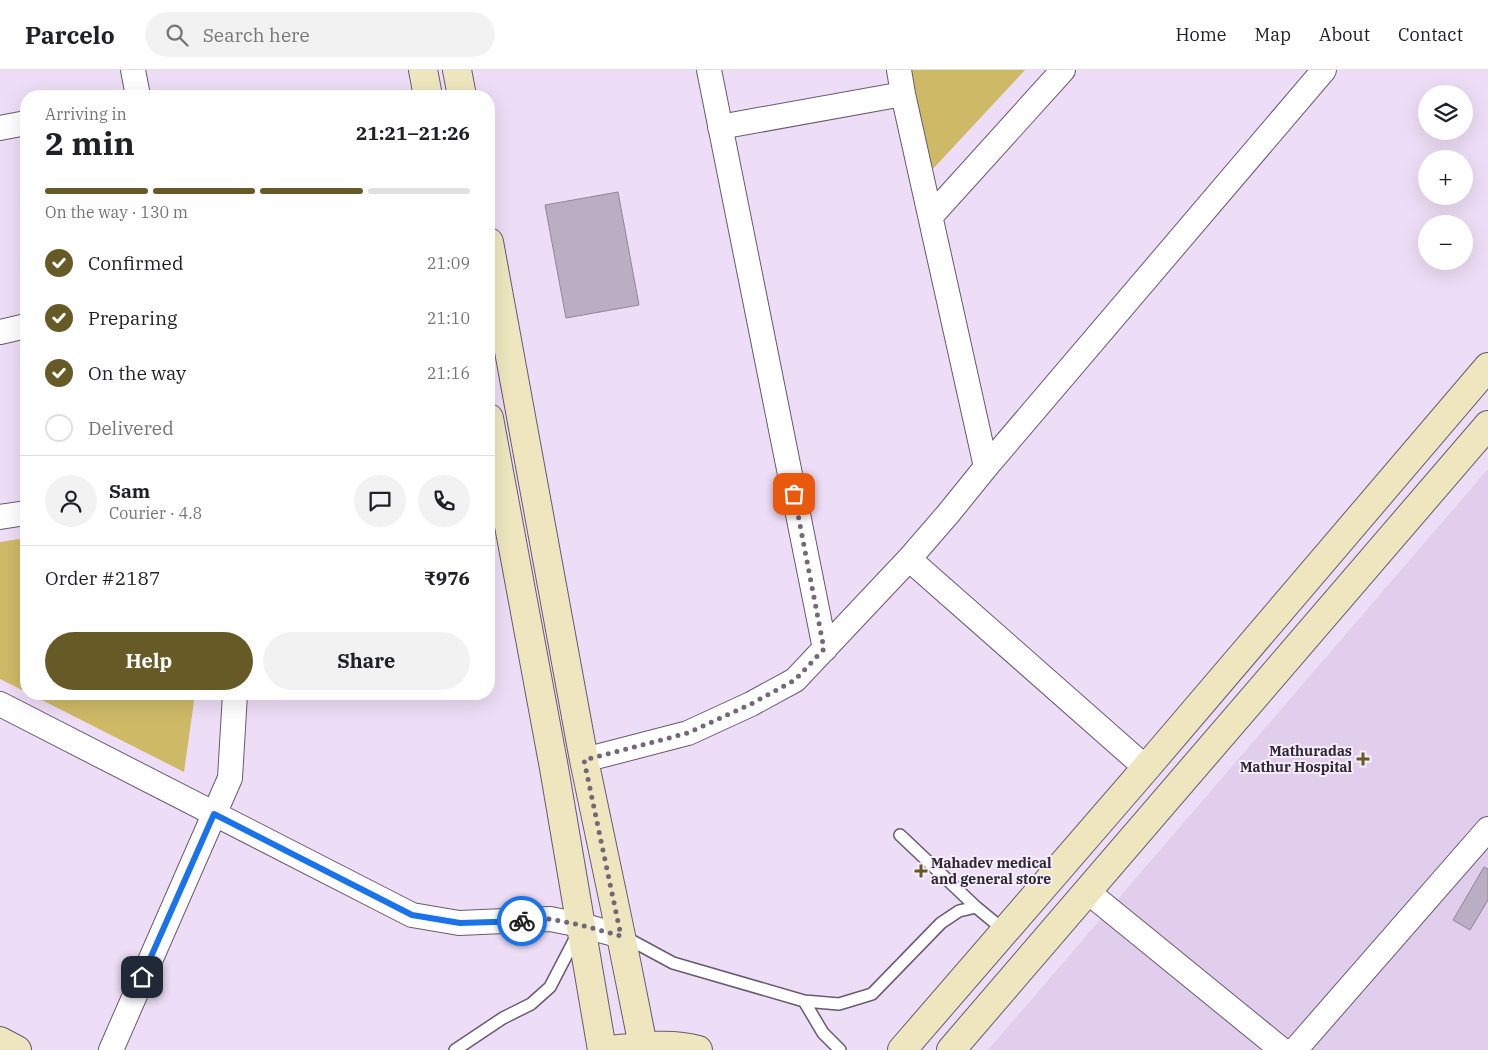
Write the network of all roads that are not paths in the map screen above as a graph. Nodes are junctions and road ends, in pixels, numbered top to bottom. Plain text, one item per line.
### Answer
1 (133, 70) edge
2 (423, 70) edge
3 (457, 70) edge
4 (709, 70) edge
5 (899, 70) edge
6 (1063, 70) edge
7 (1324, 70) edge
8 (137, 90) edge
9 (427, 90) edge
10 (461, 90) edge
11 (903, 94) junction
12 (20, 124) edge
13 (720, 127) junction
14 (0, 128) edge
15 (931, 216) junction
16 (495, 275) edge
17 (20, 327) edge
18 (0, 332) edge
19 (1488, 367) edge
20 (1488, 425) edge
21 (495, 450) edge
22 (986, 467) junction
23 (20, 514) edge
24 (0, 517) edge
25 (909, 559) junction
26 (824, 649) junction
27 (234, 700) edge
28 (0, 704) edge
29 (584, 760) junction
30 (1146, 768) junction
31 (214, 814) junction
32 (1488, 829) edge
33 (900, 835) dead end
34 (1088, 892) junction
35 (976, 907) junction
36 (581, 925) junction
37 (1005, 931) junction
38 (621, 936) junction
39 (804, 1001) junction
40 (0, 1041) edge
41 (643, 1046) junction
42 (17, 1050) edge
43 (111, 1050) edge
44 (455, 1050) edge
45 (602, 1050) edge
46 (609, 1050) edge
47 (698, 1050) edge
48 (840, 1050) edge
49 (902, 1050) edge
50 (951, 1050) edge
51 (1282, 1050) edge
52 (1295, 1050) edge

1 - 8 street
2 - 9 street
3 - 10 street
4 - 13 street
5 - 11 street
6 - 15 street
7 - 22 street
11 - 13 street
11 - 15 street
12 - 14 street
13 - 26 street
15 - 22 street
16 - 29 street
17 - 18 street
19 - 30 street
20 - 34 street
21 - 36 street
22 - 25 street
23 - 24 street
25 - 26 street
25 - 30 street
26 - 29 street
27 - 31 street
28 - 31 street
29 - 38 street
30 - 37 street
31 - 36 street
31 - 43 street
32 - 52 street
33 - 35 lane
34 - 50 street
34 - 51 street
35 - 37 lane
35 - 39 lane
36 - 38 street
36 - 44 lane
36 - 45 street
37 - 49 street
38 - 39 lane
38 - 41 street
39 - 48 lane
40 - 42 street
41 - 46 street
41 - 47 street

